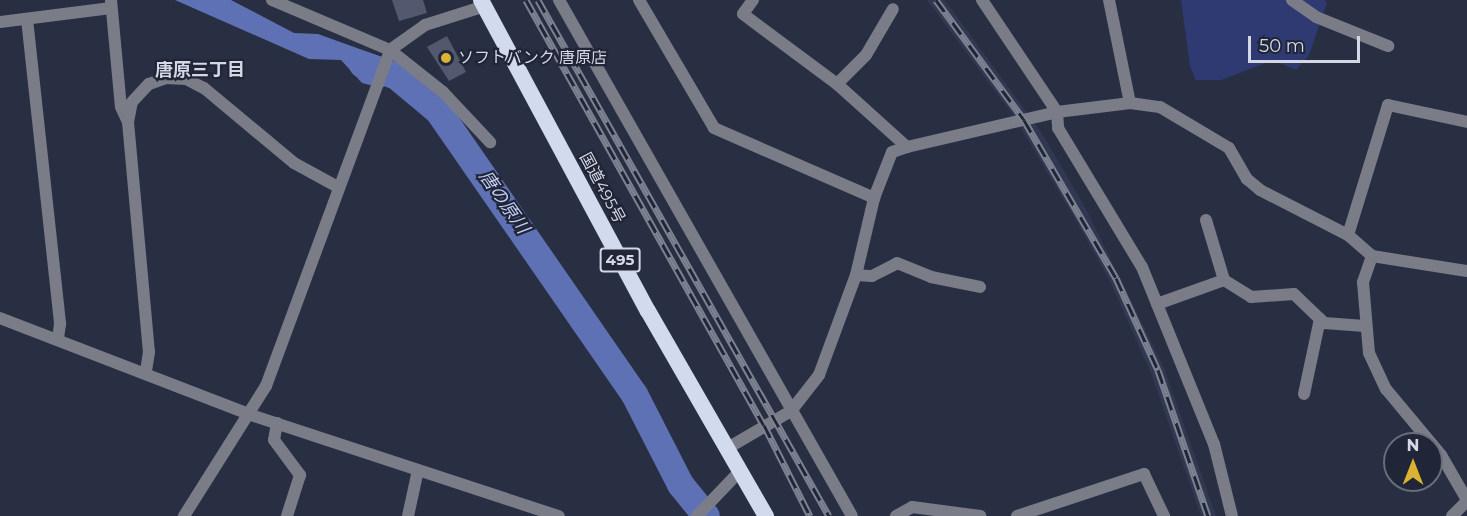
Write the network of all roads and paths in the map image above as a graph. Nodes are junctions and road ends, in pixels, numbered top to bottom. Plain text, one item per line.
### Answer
1 (272, 0) edge
2 (559, 0) edge
3 (639, 0) edge
4 (753, 0) edge
5 (982, 0) edge
6 (1108, 0) edge
7 (1292, 0) edge
8 (483, 3) edge
9 (111, 4) edge
10 (893, 9) dead end
11 (27, 19) junction
12 (0, 22) edge
13 (1388, 46) dead end
14 (390, 50) junction
15 (837, 84) junction
16 (1130, 103) junction
17 (1057, 112) junction
18 (128, 122) junction
19 (1467, 122) edge
20 (490, 142) dead end
21 (907, 147) junction
22 (338, 187) junction
23 (874, 198) junction
24 (1206, 220) dead end
25 (1348, 235) junction
26 (1372, 256) junction
27 (1467, 271) edge
28 (856, 275) junction
29 (1224, 280) junction
30 (980, 287) dead end
31 (1157, 304) junction
32 (0, 318) edge
33 (1320, 319) junction
34 (1365, 326) junction
35 (58, 339) junction
36 (146, 371) junction
37 (1304, 394) dead end
38 (791, 411) junction
39 (251, 415) junction
40 (277, 423) junction
41 (726, 449) junction
42 (418, 470) junction
43 (739, 472) junction
44 (1467, 501) edge
45 (698, 515) edge
46 (184, 516) edge
47 (287, 516) edge
48 (408, 516) edge
49 (559, 516) edge
50 (766, 516) edge
51 (852, 516) edge
52 (896, 516) edge
53 (980, 516) edge
54 (1017, 516) edge
55 (1164, 516) edge
56 (1232, 516) edge
57 (1452, 516) edge

1 - 14 street
2 - 38 street
3 - 23 street
4 - 15 street
5 - 17 street
6 - 16 street
7 - 13 street
8 - 14 street
8 - 41 highway, 国道495号 / 495
9 - 11 street
9 - 18 street
10 - 15 street
11 - 12 street
11 - 35 street
14 - 20 street
14 - 22 street
15 - 21 street
16 - 17 street
16 - 25 street
17 - 21 street
17 - 31 street
18 - 22 street
18 - 36 street
19 - 25 street
21 - 23 street
22 - 39 street
23 - 28 street
24 - 29 street
25 - 26 street
26 - 27 street
26 - 34 street
28 - 30 street
28 - 38 street
29 - 31 street
29 - 33 street
31 - 56 street
32 - 35 street
33 - 34 street
33 - 37 street
34 - 44 street
35 - 36 street
36 - 39 street
38 - 41 street
38 - 51 street
39 - 40 street
39 - 46 street
40 - 42 street
40 - 47 street
41 - 43 highway, 国道495号 / 495
42 - 48 street
42 - 49 street
43 - 45 street
43 - 50 highway, 国道495号 / 495
44 - 57 street
52 - 53 street
54 - 55 street

